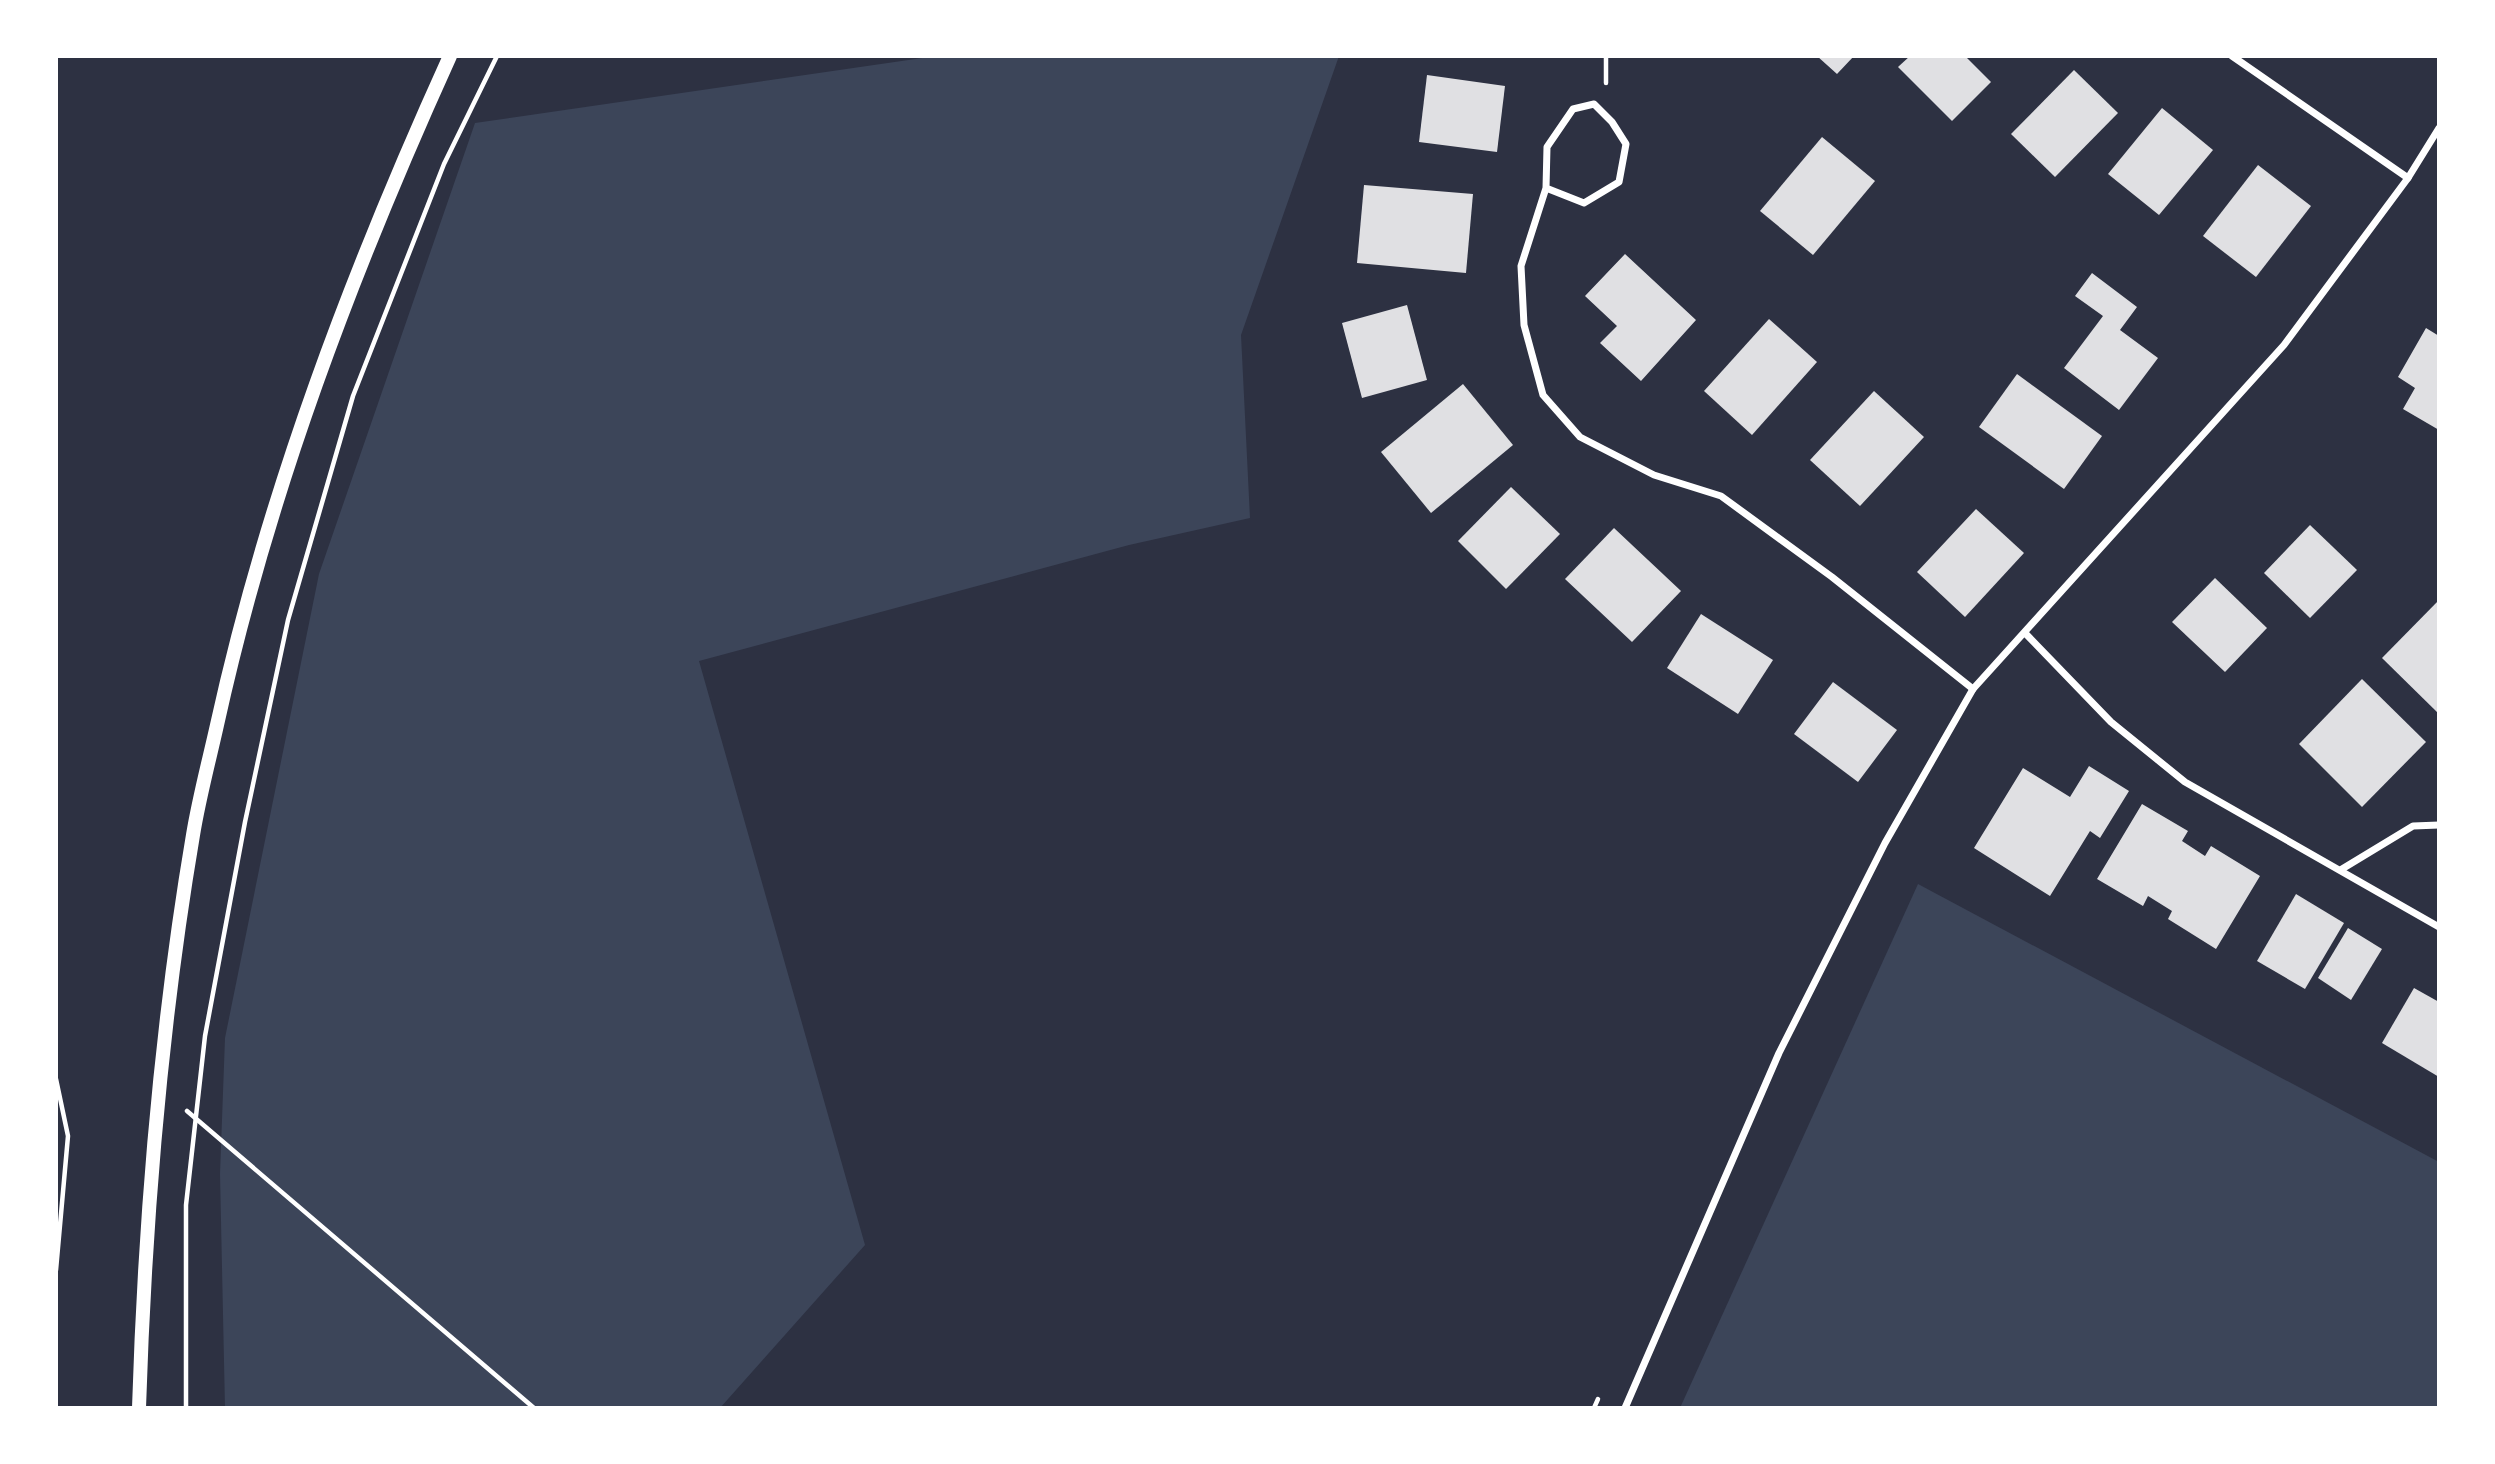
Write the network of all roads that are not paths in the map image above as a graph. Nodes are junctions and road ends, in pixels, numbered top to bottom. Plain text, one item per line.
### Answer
1 (450, 56) edge
2 (2232, 56) edge
3 (2439, 128) edge
4 (2408, 178) junction
5 (1546, 188) junction
6 (2025, 633) junction
7 (1973, 689) junction
8 (2439, 825) edge
9 (2342, 869) junction
10 (2439, 927) edge
11 (139, 1408) edge
12 (1625, 1408) edge

1 - 11 main road
2 - 4 street
3 - 4 street
4 - 6 street
5 - 5 street
5 - 7 street
6 - 7 street
6 - 9 street
7 - 12 street
8 - 9 street
9 - 10 street

